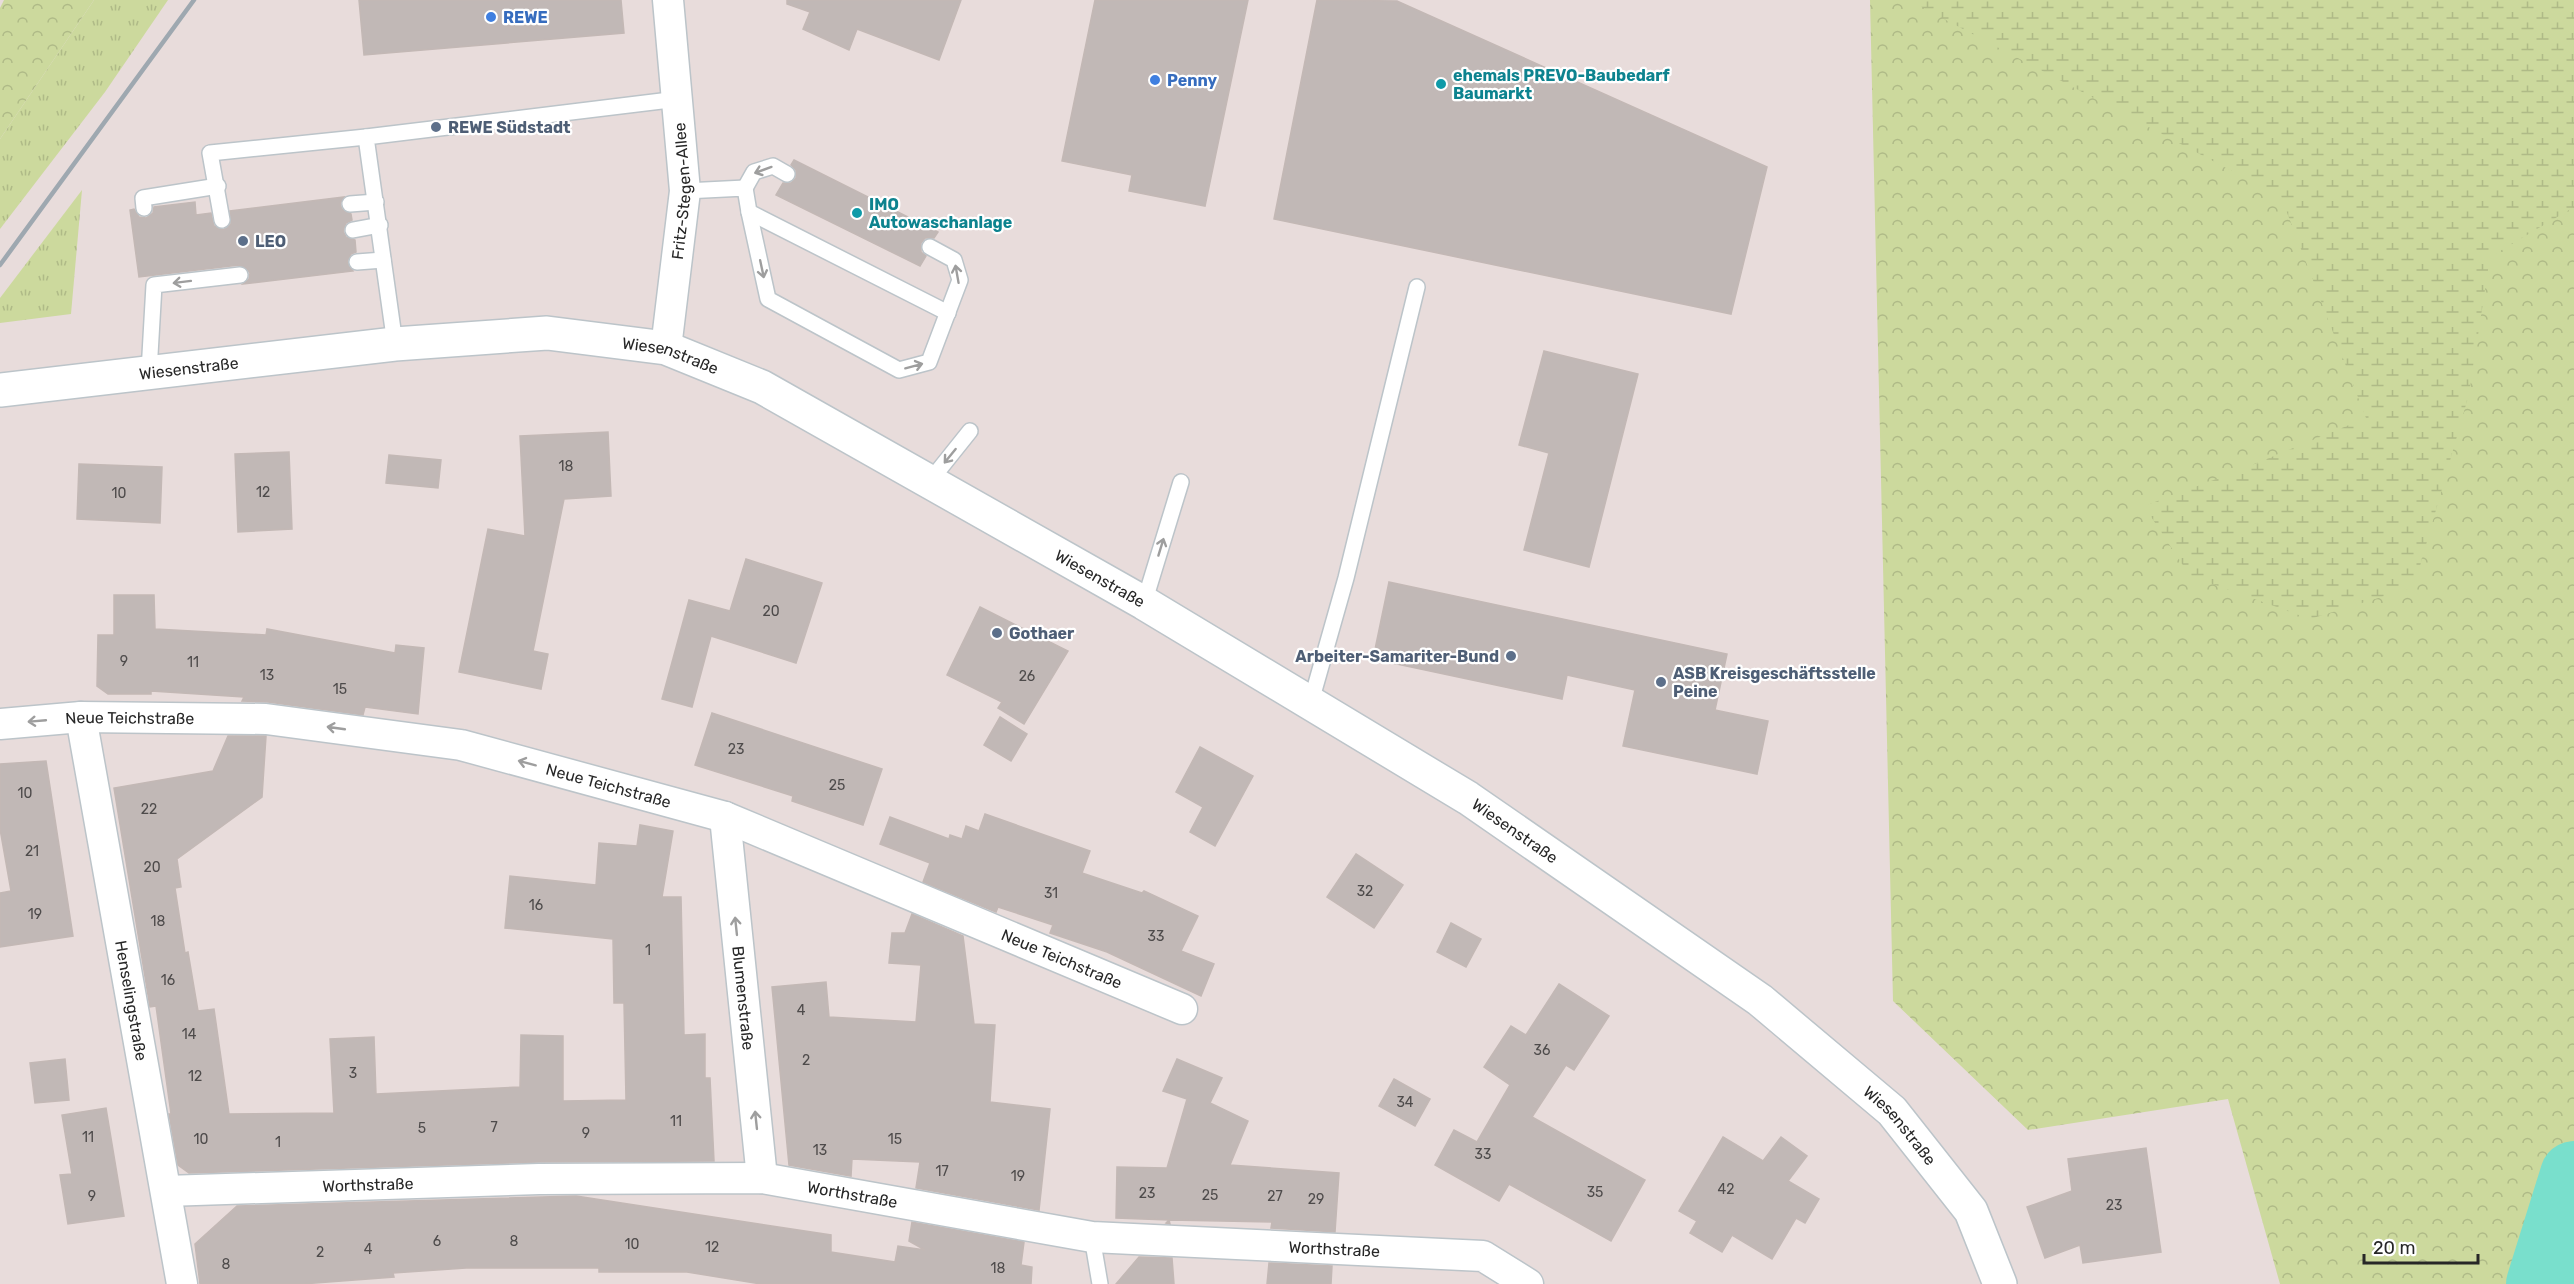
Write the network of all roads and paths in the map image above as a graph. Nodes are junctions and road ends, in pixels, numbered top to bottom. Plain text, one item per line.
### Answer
1 (668, 0) edge
2 (678, 99) junction
3 (366, 137) junction
4 (787, 174) dead end
5 (218, 186) junction
6 (745, 188) junction
7 (685, 191) junction
8 (376, 202) junction
9 (350, 204) dead end
10 (144, 208) dead end
11 (749, 212) junction
12 (226, 223) dead end
13 (380, 225) junction
14 (353, 230) dead end
15 (930, 248) dead end
16 (383, 260) junction
17 (357, 262) dead end
18 (232, 272) dead end
19 (1417, 287) dead end
20 (948, 313) junction
21 (394, 344) junction
22 (666, 348) junction
23 (149, 372) junction
24 (0, 390) edge
25 (970, 431) dead end
26 (930, 481) junction
27 (1181, 482) dead end
28 (1144, 603) junction
29 (1310, 705) junction
30 (81, 717) junction
31 (0, 724) edge
32 (725, 818) junction
33 (1182, 1010) dead end
34 (762, 1178) junction
35 (166, 1191) junction
36 (1092, 1237) junction
37 (182, 1284) edge
38 (1100, 1284) edge
39 (1528, 1284) edge
40 (2000, 1284) edge

1 - 2 street, Fritz-Stegen-Allee
2 - 3 lane
2 - 7 street, Fritz-Stegen-Allee
3 - 5 lane
3 - 8 lane
4 -> 6 lane
5 - 10 lane
5 - 12 lane
6 - 7 lane
6 - 11 lane
7 - 22 street, Fritz-Stegen-Allee
8 - 9 lane
8 - 13 lane
11 - 20 lane
11 -> 20 lane
13 - 14 lane
13 - 16 lane
20 -> 15 lane
16 - 17 lane
16 - 21 lane
18 -> 23 lane
19 - 29 lane
21 - 22 street, Wiesenstraße
21 - 23 street, Wiesenstraße
22 - 26 street, Wiesenstraße
23 - 24 street, Wiesenstraße
25 -> 26 lane
26 - 28 street, Wiesenstraße
28 -> 27 lane
28 - 29 street, Wiesenstraße
29 - 40 street, Wiesenstraße
30 -> 31 street, Neue Teichstraße
32 -> 30 street, Neue Teichstraße
30 - 35 street, Henselingstraße
32 - 33 street, Neue Teichstraße
34 -> 32 street, Blumenstraße
34 - 35 street, Worthstraße
34 - 36 street, Worthstraße
35 - 37 street, Henselingstraße
36 - 38 lane
36 - 39 street, Worthstraße

